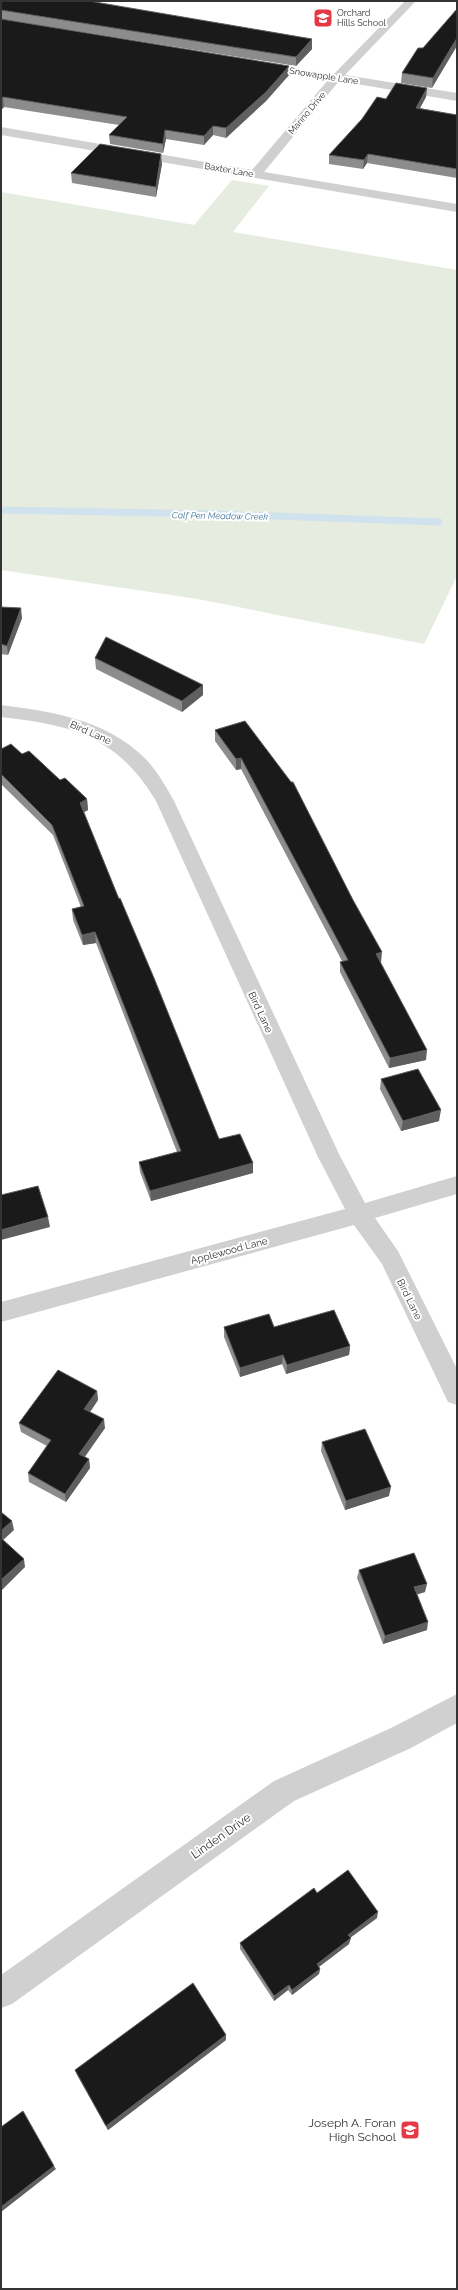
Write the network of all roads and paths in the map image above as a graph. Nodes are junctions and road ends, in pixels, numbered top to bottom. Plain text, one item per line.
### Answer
1 (411, 1) edge
2 (248, 64) edge
3 (336, 78) junction
4 (457, 97) edge
5 (1, 131) edge
6 (255, 174) junction
7 (457, 208) edge
8 (1, 711) edge
9 (457, 1185) edge
10 (359, 1214) junction
11 (1, 1312) edge
12 (457, 1394) edge
13 (457, 1708) edge
14 (1, 1993) edge

1 - 3 street, Marino Drive
2 - 3 street, Snowapple Lane
3 - 4 street, Snowapple Lane
3 - 6 street, Marino Drive
5 - 6 street, Baxter Lane
6 - 7 street, Baxter Lane
8 - 10 street, Bird Lane
9 - 10 street, Applewood Lane
10 - 11 street, Applewood Lane
10 - 12 street, Bird Lane
13 - 14 street, Linden Drive

